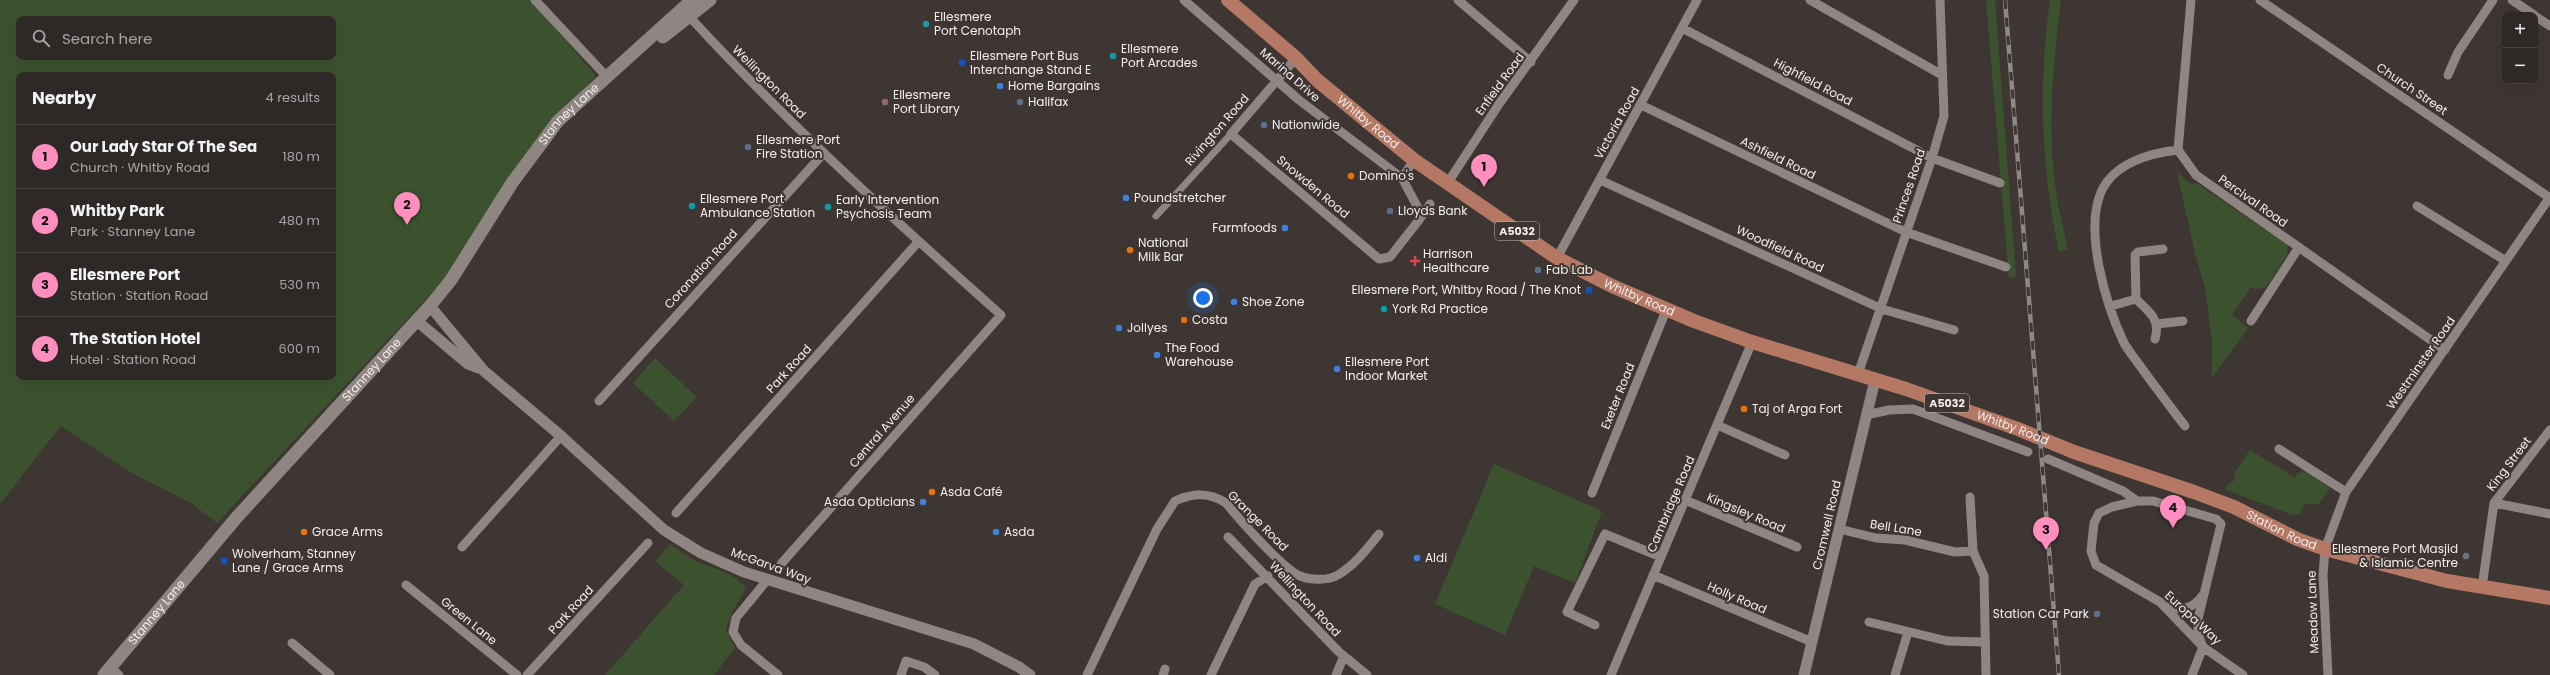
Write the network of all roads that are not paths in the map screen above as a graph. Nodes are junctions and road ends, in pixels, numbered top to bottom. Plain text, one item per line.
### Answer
1 (535, 0) edge
2 (692, 0) edge
3 (710, 0) edge
4 (1184, 0) edge
5 (1228, 0) edge
6 (1458, 0) edge
7 (1574, 0) edge
8 (1697, 0) edge
9 (1810, 0) edge
10 (1940, 0) edge
11 (2191, 0) edge
12 (2260, 0) edge
13 (2493, 0) edge
14 (2512, 0) edge
15 (2530, 12) edge
16 (686, 13) junction
17 (2538, 18) edge
18 (2550, 26) edge
19 (1682, 28) junction
20 (1296, 58) junction
21 (1531, 62) junction
22 (1942, 75) junction
23 (2448, 75) dead end
24 (607, 77) junction
25 (1277, 79) junction
26 (1641, 104) junction
27 (1231, 134) junction
28 (2178, 150) junction
29 (823, 154) junction
30 (1932, 158) junction
31 (1414, 160) junction
32 (1402, 178) junction
33 (1600, 180) junction
34 (2000, 183) dead end
35 (1447, 184) junction
36 (2550, 198) edge
37 (1430, 204) dead end
38 (2417, 206) dead end
39 (1156, 216) dead end
40 (1419, 220) junction
41 (1906, 232) junction
42 (919, 241) junction
43 (2299, 247) junction
44 (2163, 249) dead end
45 (1557, 258) junction
46 (2506, 262) junction
47 (2006, 267) dead end
48 (2136, 299) junction
49 (430, 306) junction
50 (2110, 306) junction
51 (1667, 308) junction
52 (1882, 309) junction
53 (1001, 315) joint
54 (417, 320) junction
55 (2183, 321) dead end
56 (2251, 321) dead end
57 (2157, 324) junction
58 (1954, 330) dead end
59 (2155, 339) dead end
60 (1752, 342) junction
61 (2445, 350) junction
62 (484, 371) junction
63 (1858, 374) junction
64 (1875, 380) junction
65 (599, 401) dead end
66 (1866, 415) junction
67 (1717, 425) junction
68 (2184, 426) dead end
69 (2550, 430) edge
70 (561, 436) junction
71 (2280, 449) dead end
72 (2028, 452) dead end
73 (2074, 452) joint
74 (1785, 456) dead end
75 (2048, 459) dead end
76 (2346, 492) junction
77 (1592, 493) dead end
78 (1970, 497) dead end
79 (1685, 500) junction
80 (2137, 501) junction
81 (2494, 503) junction
82 (676, 513) dead end
83 (2550, 514) edge
84 (1839, 529) junction
85 (1379, 534) dead end
86 (1228, 536) dead end
87 (648, 543) dead end
88 (1797, 547) dead end
89 (462, 548) dead end
90 (2325, 549) junction
91 (1973, 552) junction
92 (1661, 557) junction
93 (781, 564) dead end
94 (1268, 576) junction
95 (1653, 576) junction
96 (768, 579) junction
97 (406, 585) dead end
98 (2482, 587) junction
99 (2203, 595) junction
100 (2548, 598) edge
101 (2166, 607) junction
102 (1869, 622) dead end
103 (1595, 625) dead end
104 (1908, 632) junction
105 (1812, 642) junction
106 (1984, 642) junction
107 (292, 643) dead end
108 (2204, 647) junction
109 (1344, 656) junction
110 (111, 672) edge
111 (776, 674) edge
112 (330, 675) edge
113 (517, 675) edge
114 (528, 675) edge
115 (901, 675) edge
116 (935, 675) edge
117 (1030, 675) edge
118 (1087, 675) edge
119 (1211, 675) edge
120 (1336, 675) edge
121 (1367, 675) edge
122 (1611, 675) edge
123 (1804, 675) edge
124 (1895, 675) edge
125 (1986, 675) edge
126 (2192, 675) edge
127 (2243, 675) edge
128 (2328, 675) edge

1 - 24 street
2 - 16 main road, Stanney Lane
3 - 16 main road, Stanney Lane
4 - 25 street, Marina Drive
5 - 20 main road, Whitby Road / A5032
6 - 21 street
7 - 21 street, Enfield Road
8 - 19 street, Victoria Road
9 - 22 street
10 - 22 street, Princes Road
11 - 28 street
12 - 36 street, Church Street
13 - 23 street
14 - 15 street
16 - 24 main road, Stanney Lane
16 - 29 street, Wellington Road
17 - 18 street
19 - 26 street, Victoria Road
19 - 30 street, Highfield Road
20 - 25 street, Rivington Road
20 - 31 main road, Whitby Road / A5032
21 - 35 street, Enfield Road
22 - 30 street, Princes Road
24 - 49 main road, Stanney Lane
25 - 27 street, Rivington Road
25 - 32 street, Marina Drive
26 - 33 street, Victoria Road
26 - 41 street, Ashfield Road
27 - 39 street, Rivington Road
27 - 40 street, Snowden Road
28 - 43 street, Percival Road
28 - 50 street
29 - 42 street, Wellington Road
29 - 65 street, Coronation Road
30 - 34 street, Highfield Road
30 - 41 street, Princes Road
31 - 32 street
31 - 35 main road, Whitby Road / A5032
32 - 40 street
33 - 45 street, Victoria Road
33 - 52 street, Woodfield Road
35 - 45 main road, Whitby Road / A5032
36 - 46 street, Westminster Road
37 - 40 street
38 - 46 street
41 - 47 street, Ashfield Road
41 - 52 street, Princes Road
42 - 53 street, Wellington Road
42 - 82 street, Park Road
43 - 56 street
43 - 61 street, Percival Road
44 - 48 street
45 - 51 main road, Whitby Road / A5032
46 - 61 street, Westminster Road
48 - 50 street
48 - 57 street
49 - 54 main road, Stanney Lane
49 - 62 street, McGarva Way
50 - 68 street
51 - 60 main road, Whitby Road / A5032
51 - 77 street, Exeter Road
52 - 58 street, Woodfield Road
52 - 63 street, Princes Road
53 - 93 street, Central Avenue
54 - 62 street, McGarva Way
54 - 110 main road, Stanney Lane
55 - 57 street
57 - 59 street
60 - 63 main road, Whitby Road / A5032
60 - 67 street, Cambridge Road
61 - 76 street, Westminster Road
62 - 70 street, McGarva Way
63 - 64 main road, Whitby Road / A5032
64 - 66 street, Cromwell Road
64 - 73 main road, Whitby Road / A5032
66 - 72 street, Whitby Road
66 - 84 street, Cromwell Road
67 - 74 street
67 - 79 street, Cambridge Road
69 - 81 street, King Street
70 - 89 street
70 - 96 street, McGarva Way
71 - 76 street
73 - 90 main road, Station Road / A5032
75 - 80 street
76 - 90 street, Westminster Road
78 - 91 street
79 - 88 street, Kingsley Road
79 - 92 street, Cambridge Road
80 - 99 street
80 - 101 street, Europa Way
81 - 83 street
81 - 98 street, King Street
84 - 91 street, Bell Lane
84 - 105 street, Cromwell Road
85 - 118 street, Grange Road
86 - 94 street, Wellington Road
87 - 114 street, Park Road
90 - 98 main road, Station Road / A5032
90 - 128 street, Meadow Lane
91 - 106 street
92 - 95 street, Cambridge Road
92 - 103 street
94 - 109 street, Wellington Road
94 - 119 street
95 - 105 street, Holly Road
95 - 122 street, Cambridge Road
96 - 111 street
96 - 117 street, McGarva Way
97 - 113 street, Green Lane
98 - 100 main road, Station Road / A5032
99 - 101 street
99 - 108 street
101 - 108 street, Europa Way
102 - 104 street
104 - 106 street
104 - 124 street
105 - 123 street, Cromwell Road
106 - 125 street
107 - 112 street
108 - 126 street
108 - 127 street, Europa Way
109 - 120 street
109 - 121 street, Wellington Road
115 - 116 street

